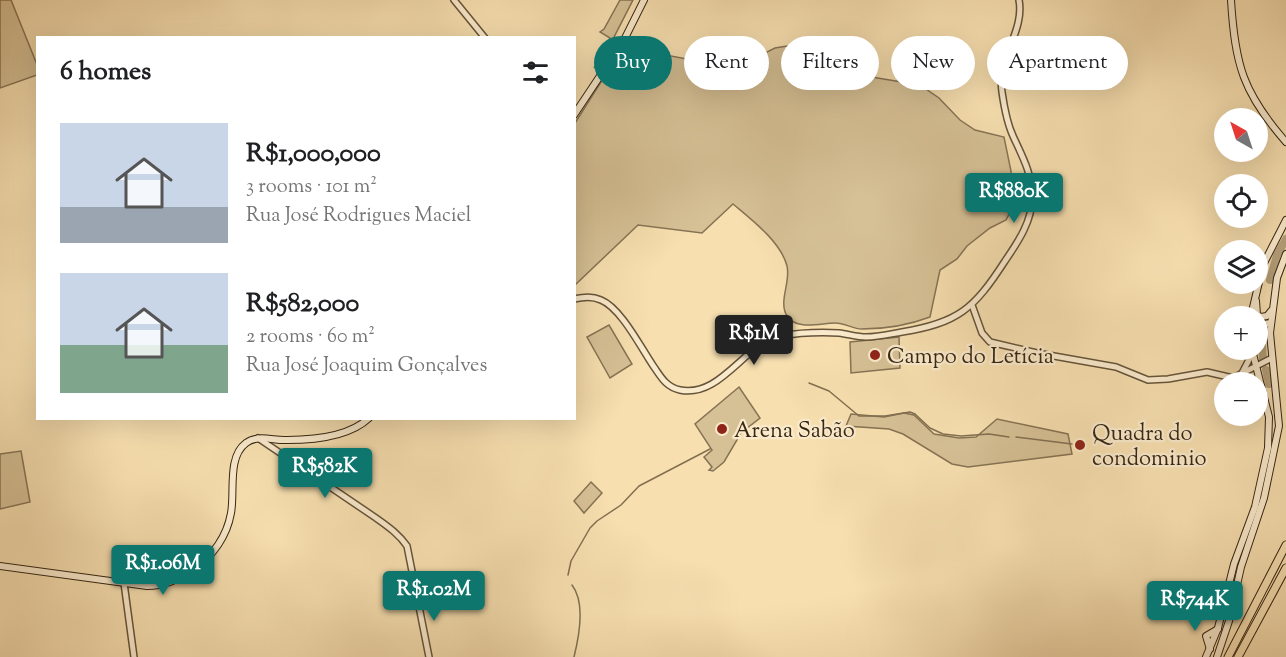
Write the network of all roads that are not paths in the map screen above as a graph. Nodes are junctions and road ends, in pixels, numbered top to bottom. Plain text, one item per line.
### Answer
1 (454, 0) edge
2 (644, 0) edge
3 (1019, 0) edge
4 (1231, 0) edge
5 (483, 36) edge
6 (576, 112) edge
7 (1286, 142) edge
8 (1286, 220) edge
9 (1268, 253) edge
10 (1286, 254) edge
11 (1255, 294) edge
12 (576, 299) edge
13 (972, 305) junction
14 (1274, 305) junction
15 (1268, 323) edge
16 (1271, 323) junction
17 (1272, 358) junction
18 (1254, 360) edge
19 (1255, 368) junction
20 (1247, 372) edge
21 (1214, 374) edge
22 (367, 420) edge
23 (257, 438) junction
24 (1286, 545) edge
25 (0, 566) edge
26 (1286, 568) edge
27 (124, 583) junction
28 (1209, 652) edge
29 (134, 657) edge
30 (429, 657) edge
31 (1217, 657) edge
32 (1228, 657) edge
33 (1238, 657) edge

1 - 5 street
2 - 6 main road
3 - 13 street
4 - 7 main road
8 - 9 main road
10 - 14 main road
11 - 14 main road
12 - 13 street
13 - 21 street
14 - 16 main road
15 - 16 main road
16 - 17 main road
17 - 19 street
17 - 31 main road
18 - 19 main road
19 - 20 street
19 - 28 main road
22 - 23 main road
23 - 27 main road
23 - 30 street
24 - 32 main road
25 - 27 main road
26 - 33 main road
27 - 29 street

